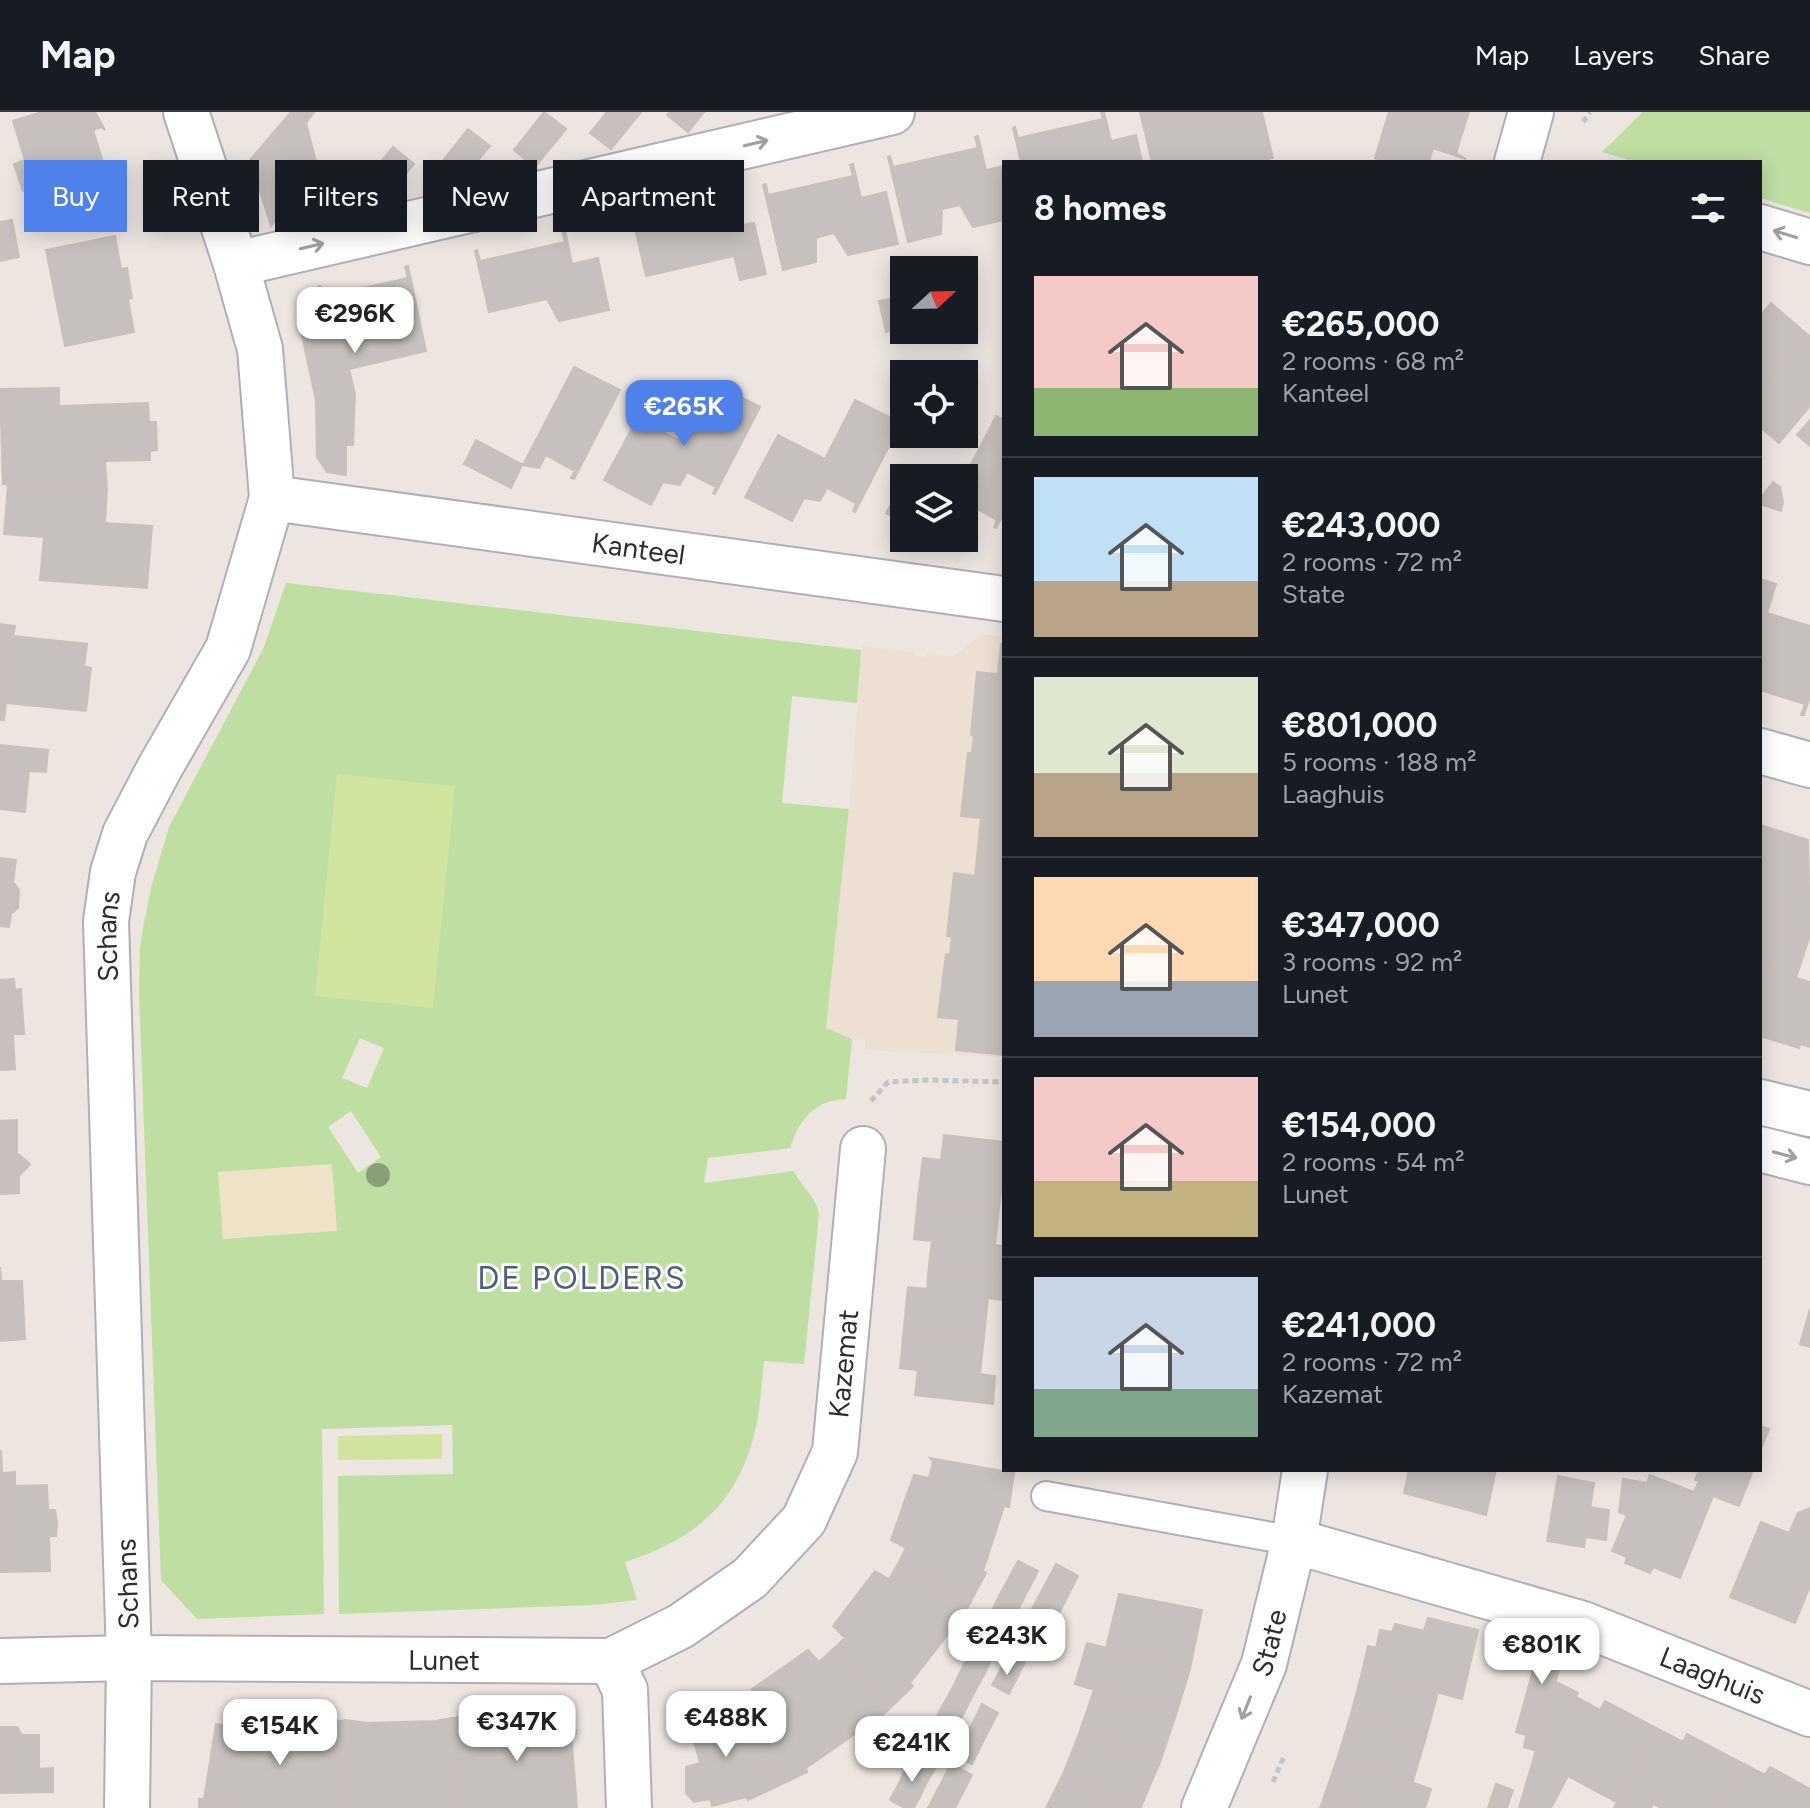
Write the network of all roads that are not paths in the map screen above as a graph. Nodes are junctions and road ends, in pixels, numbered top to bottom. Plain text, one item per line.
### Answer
1 (186, 112) edge
2 (892, 112) edge
3 (1531, 112) edge
4 (1527, 160) edge
5 (1762, 228) edge
6 (1810, 242) edge
7 (236, 264) junction
8 (272, 498) junction
9 (1002, 599) edge
10 (1762, 752) edge
11 (1810, 765) edge
12 (1762, 1102) edge
13 (1810, 1114) edge
14 (863, 1149) road end
15 (1762, 1150) edge
16 (1810, 1162) edge
17 (1305, 1472) edge
18 (1046, 1496) dead end
19 (1294, 1541) junction
20 (129, 1658) junction
21 (0, 1661) edge
22 (611, 1661) junction
23 (1810, 1714) edge
24 (127, 1808) edge
25 (629, 1808) edge
26 (1204, 1808) edge

1 - 7 street, Schans
7 -> 2 street
3 - 4 street
6 -> 5 street
7 - 8 street, Schans
8 - 9 street, Kanteel
8 - 20 street, Schans
10 - 11 street
12 - 13 street
14 - 22 street, Kazemat
15 -> 16 street
17 - 19 street, State
18 - 19 lane
19 - 23 street, Laaghuis
19 -> 26 street, State
20 - 21 street, Lunet
20 - 22 street, Lunet
20 - 24 street, Schans
22 - 25 street

